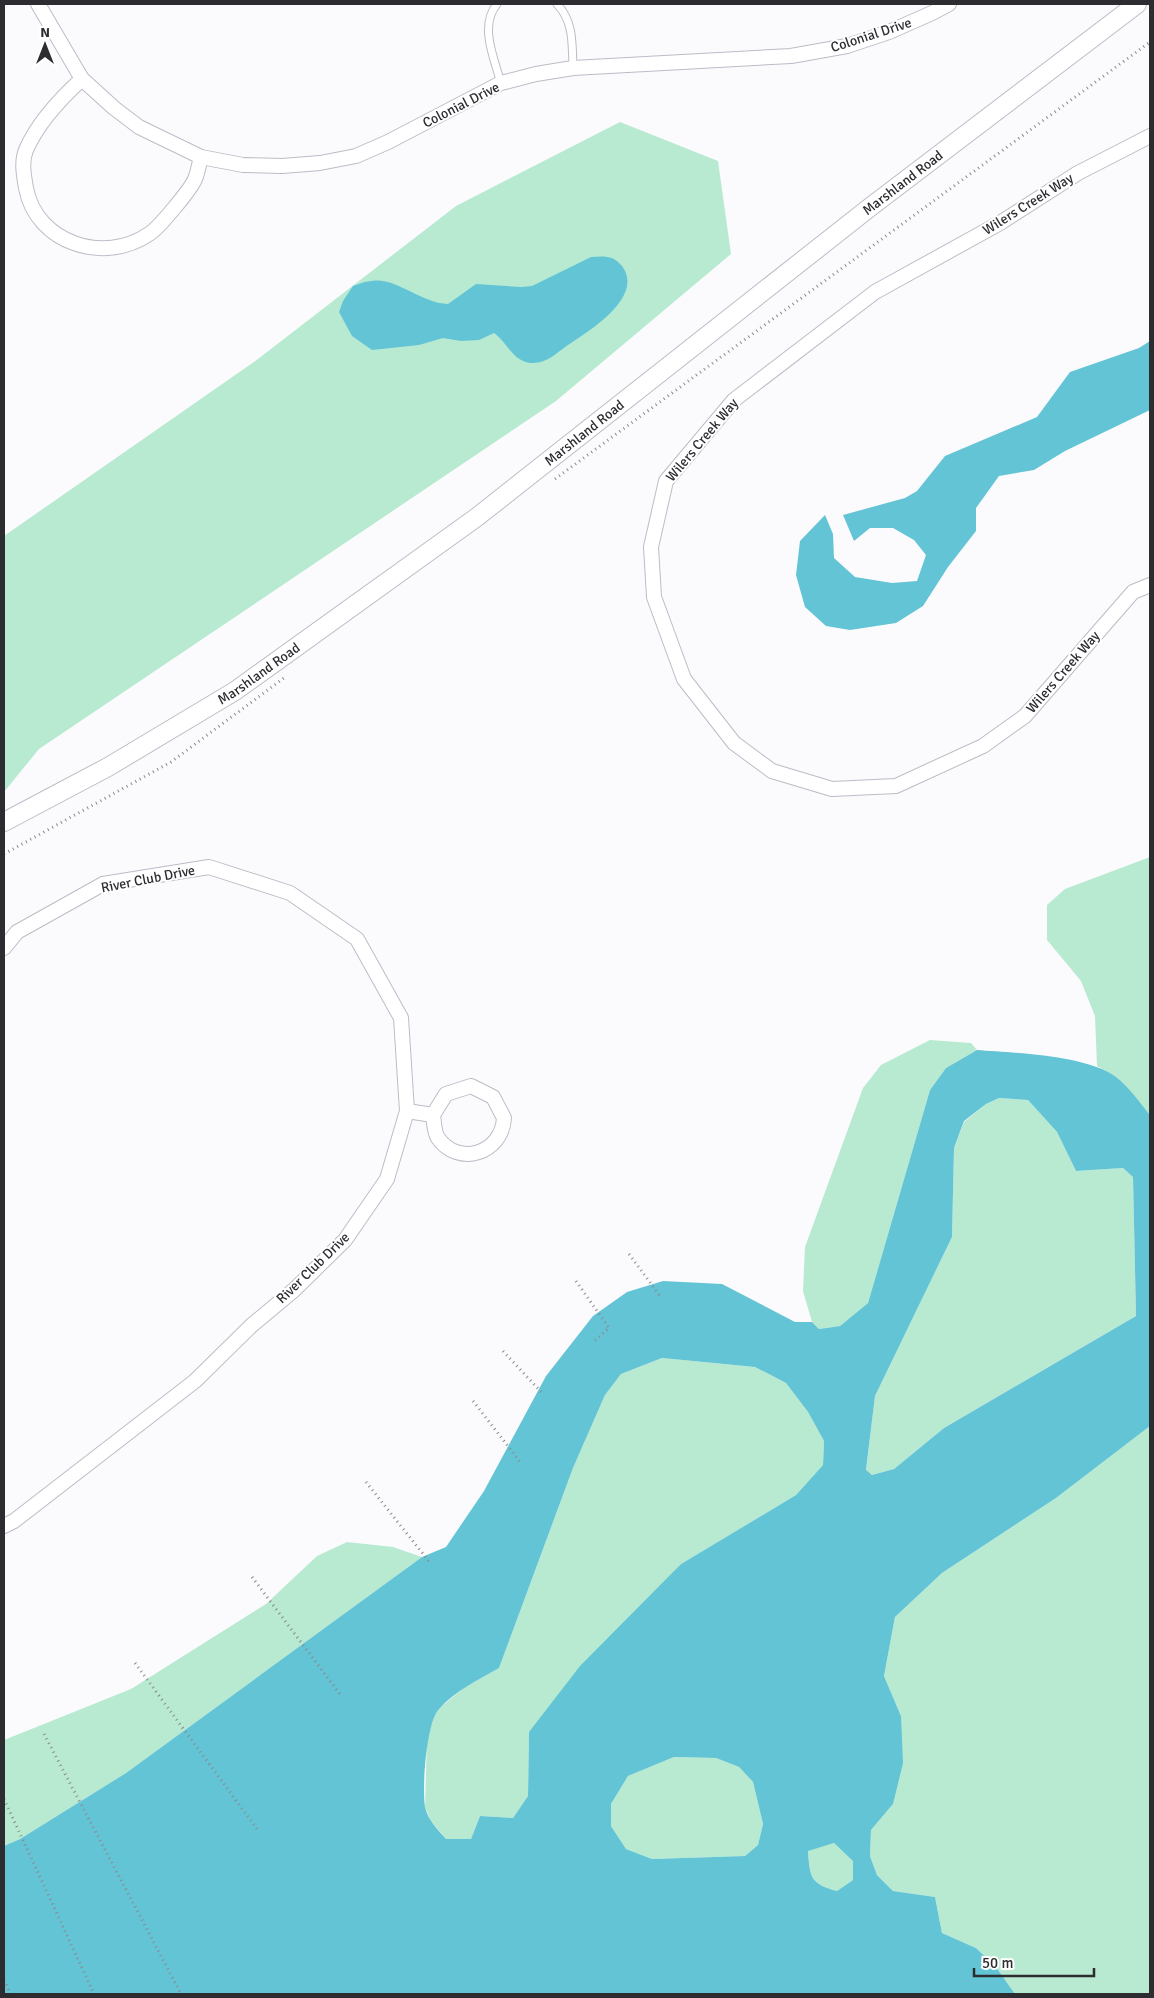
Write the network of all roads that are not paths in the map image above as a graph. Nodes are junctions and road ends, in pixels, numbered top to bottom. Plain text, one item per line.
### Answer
1 (38, 4) edge
2 (497, 4) edge
3 (558, 4) edge
4 (949, 4) edge
5 (1138, 4) edge
6 (573, 68) junction
7 (82, 79) junction
8 (501, 83) junction
9 (1150, 136) edge
10 (201, 157) junction
11 (1150, 585) edge
12 (4, 822) edge
13 (4, 948) edge
14 (407, 1111) junction
15 (433, 1115) junction
16 (4, 1526) edge

1 - 7 street, Colonial Drive
2 - 8 lane
3 - 6 lane
4 - 6 street, Colonial Drive
5 - 12 street, Marshland Road
6 - 8 street, Colonial Drive
7 - 10 street, Colonial Drive
7 - 10 street
8 - 10 street, Colonial Drive
9 - 11 street, Wilers Creek Way
13 - 14 street, River Club Drive
14 - 15 street
14 - 16 street, River Club Drive
15 - 15 street

